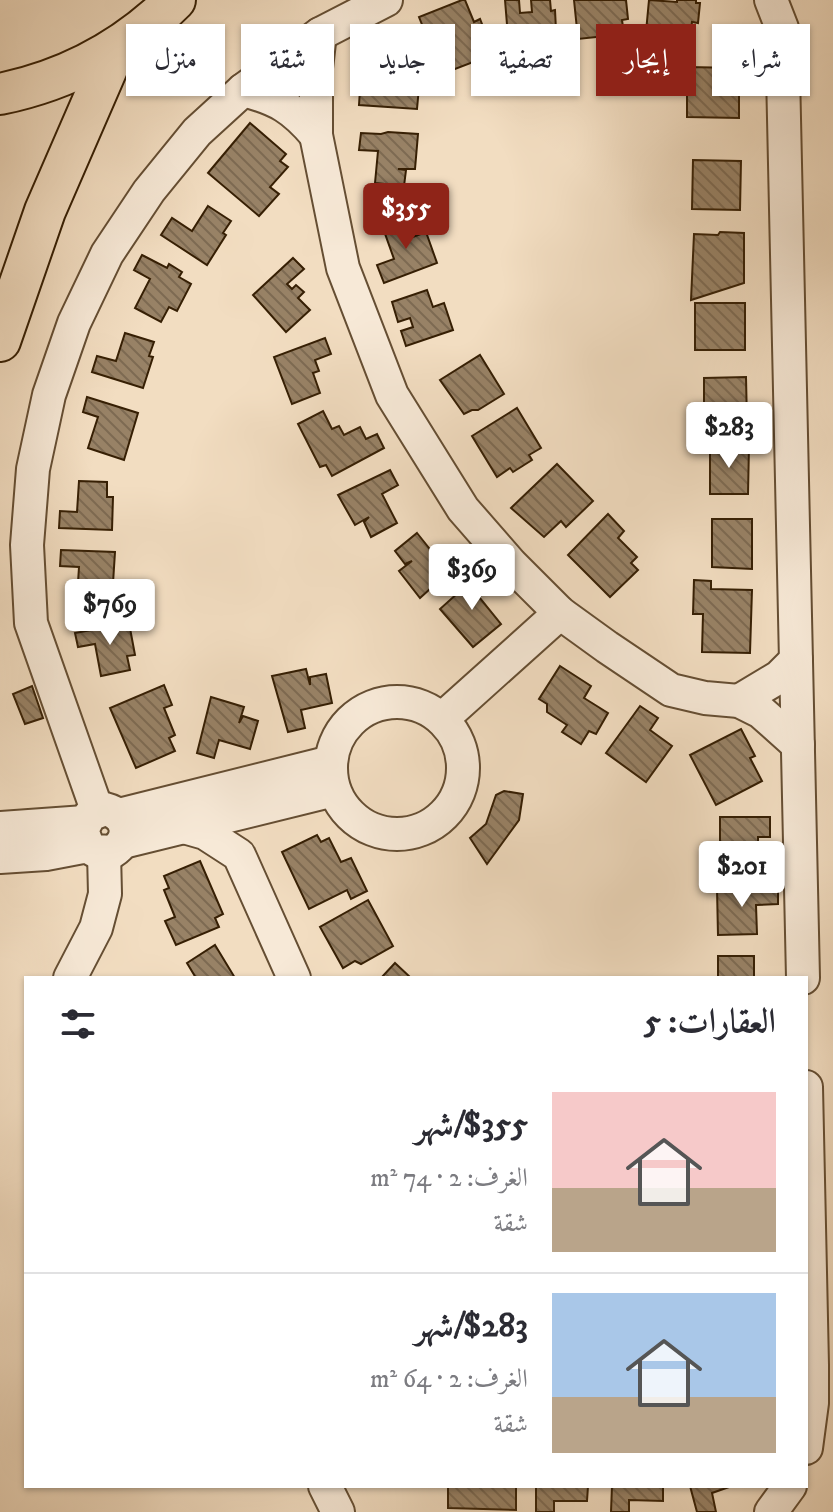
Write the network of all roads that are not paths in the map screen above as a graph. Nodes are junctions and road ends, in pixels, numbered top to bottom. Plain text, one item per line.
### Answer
1 (188, 0) edge
2 (386, 0) edge
3 (771, 0) edge
4 (164, 11) edge
5 (334, 27) edge
6 (115, 50) junction
7 (241, 92) edge
8 (0, 94) edge
9 (268, 96) edge
10 (316, 96) edge
11 (316, 135) junction
12 (0, 341) edge
13 (560, 613) junction
14 (796, 660) junction
15 (739, 701) junction
16 (442, 719) junction
17 (798, 745) junction
18 (332, 776) junction
19 (223, 803) junction
20 (261, 808) junction
21 (184, 827) junction
22 (0, 828) edge
23 (103, 831) junction
24 (239, 855) junction
25 (0, 857) edge
26 (71, 976) edge
27 (293, 976) edge
28 (803, 976) edge
29 (808, 1242) edge
30 (809, 1360) edge
31 (808, 1433) edge
32 (326, 1488) edge
33 (789, 1488) edge
34 (338, 1512) edge
35 (771, 1512) edge

1 - 4 main road
2 - 5 street
3 - 14 street
4 - 6 main road
6 - 8 main road
6 - 12 main road
7 - 23 street
9 - 11 street
10 - 11 street
11 - 13 street
13 - 15 street
13 - 16 street
14 - 15 street
14 - 17 street
15 - 17 street
16 - 18 street
16 - 18 street
17 - 28 street
18 - 19 street
18 - 20 street
19 - 20 street
19 - 21 street
19 - 23 street
20 - 24 street
21 - 23 street
21 - 24 street
22 - 23 street
23 - 25 street
23 - 26 street
24 - 27 street
29 - 30 street
30 - 31 street
32 - 34 street
33 - 35 street

